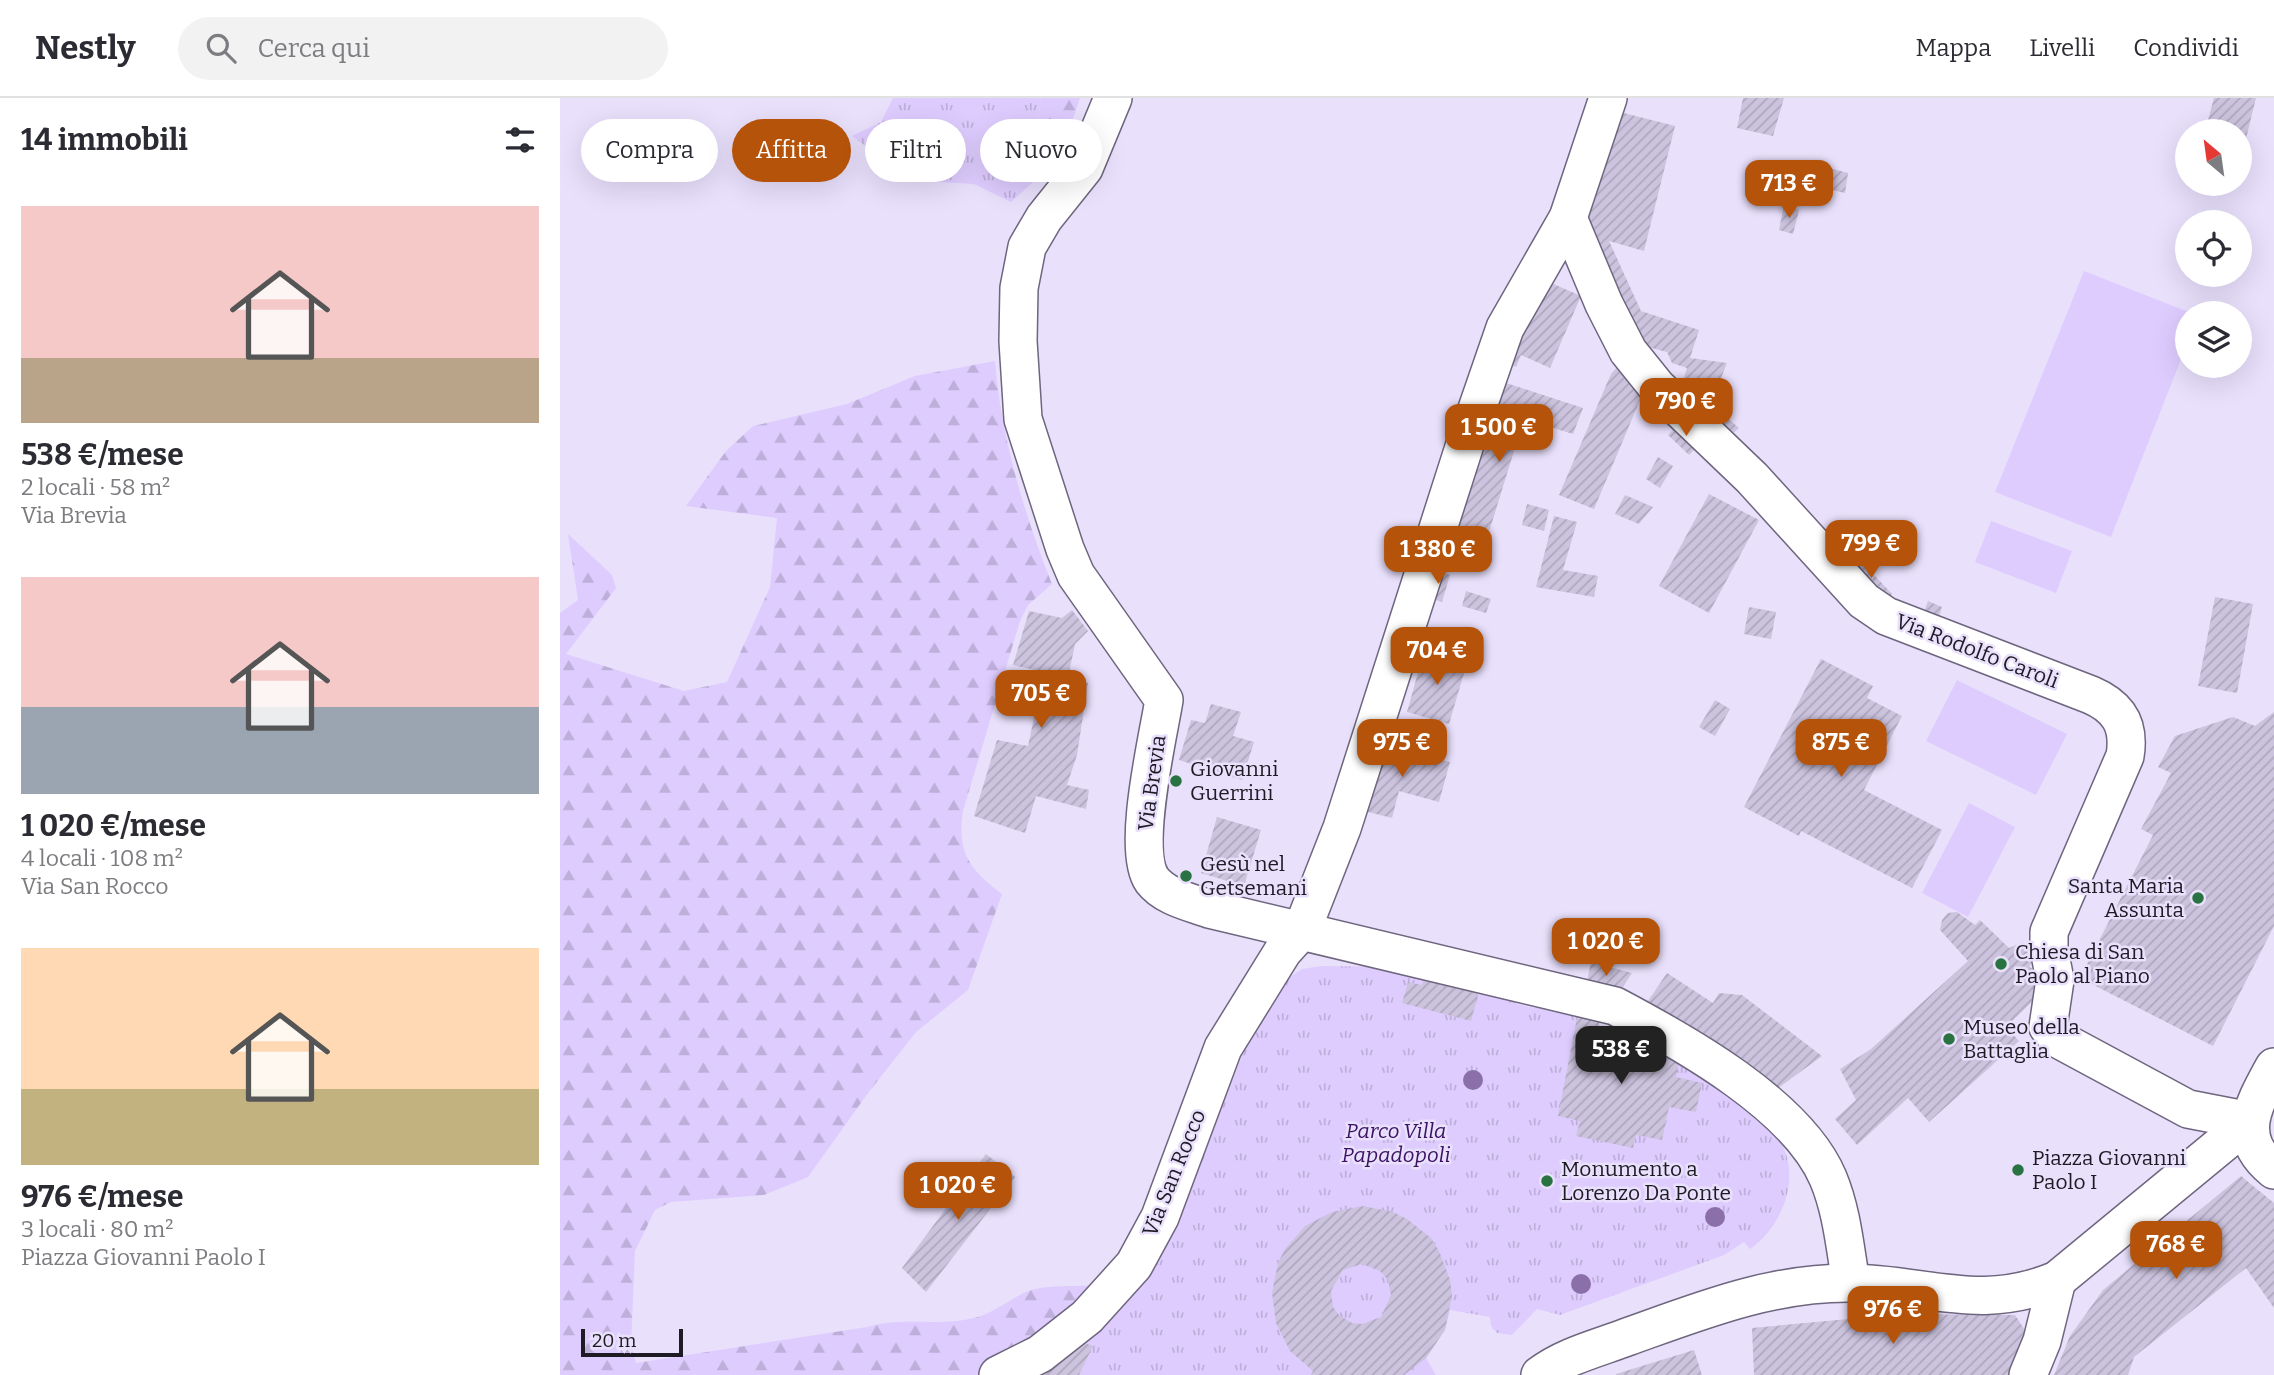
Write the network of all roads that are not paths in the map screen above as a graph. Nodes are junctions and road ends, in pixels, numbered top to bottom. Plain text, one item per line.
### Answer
1 (1113, 98) edge
2 (1608, 98) edge
3 (1569, 218) junction
4 (1302, 930) junction
5 (2274, 1067) edge
6 (2250, 1121) junction
7 (2268, 1165) edge
8 (2057, 1280) junction
9 (1851, 1283) junction
10 (998, 1375) edge
11 (1540, 1375) edge
12 (2028, 1375) edge

1 - 4 street, Via Brevia
2 - 3 street, Via San Rocco
3 - 4 street, Via San Rocco
3 - 6 street, Via Rodolfo Caroli
4 - 9 street, Via Brevia
4 - 10 street, Via San Rocco
5 - 6 street
6 - 7 street
6 - 8 street
8 - 9 street
8 - 12 street
9 - 11 street

